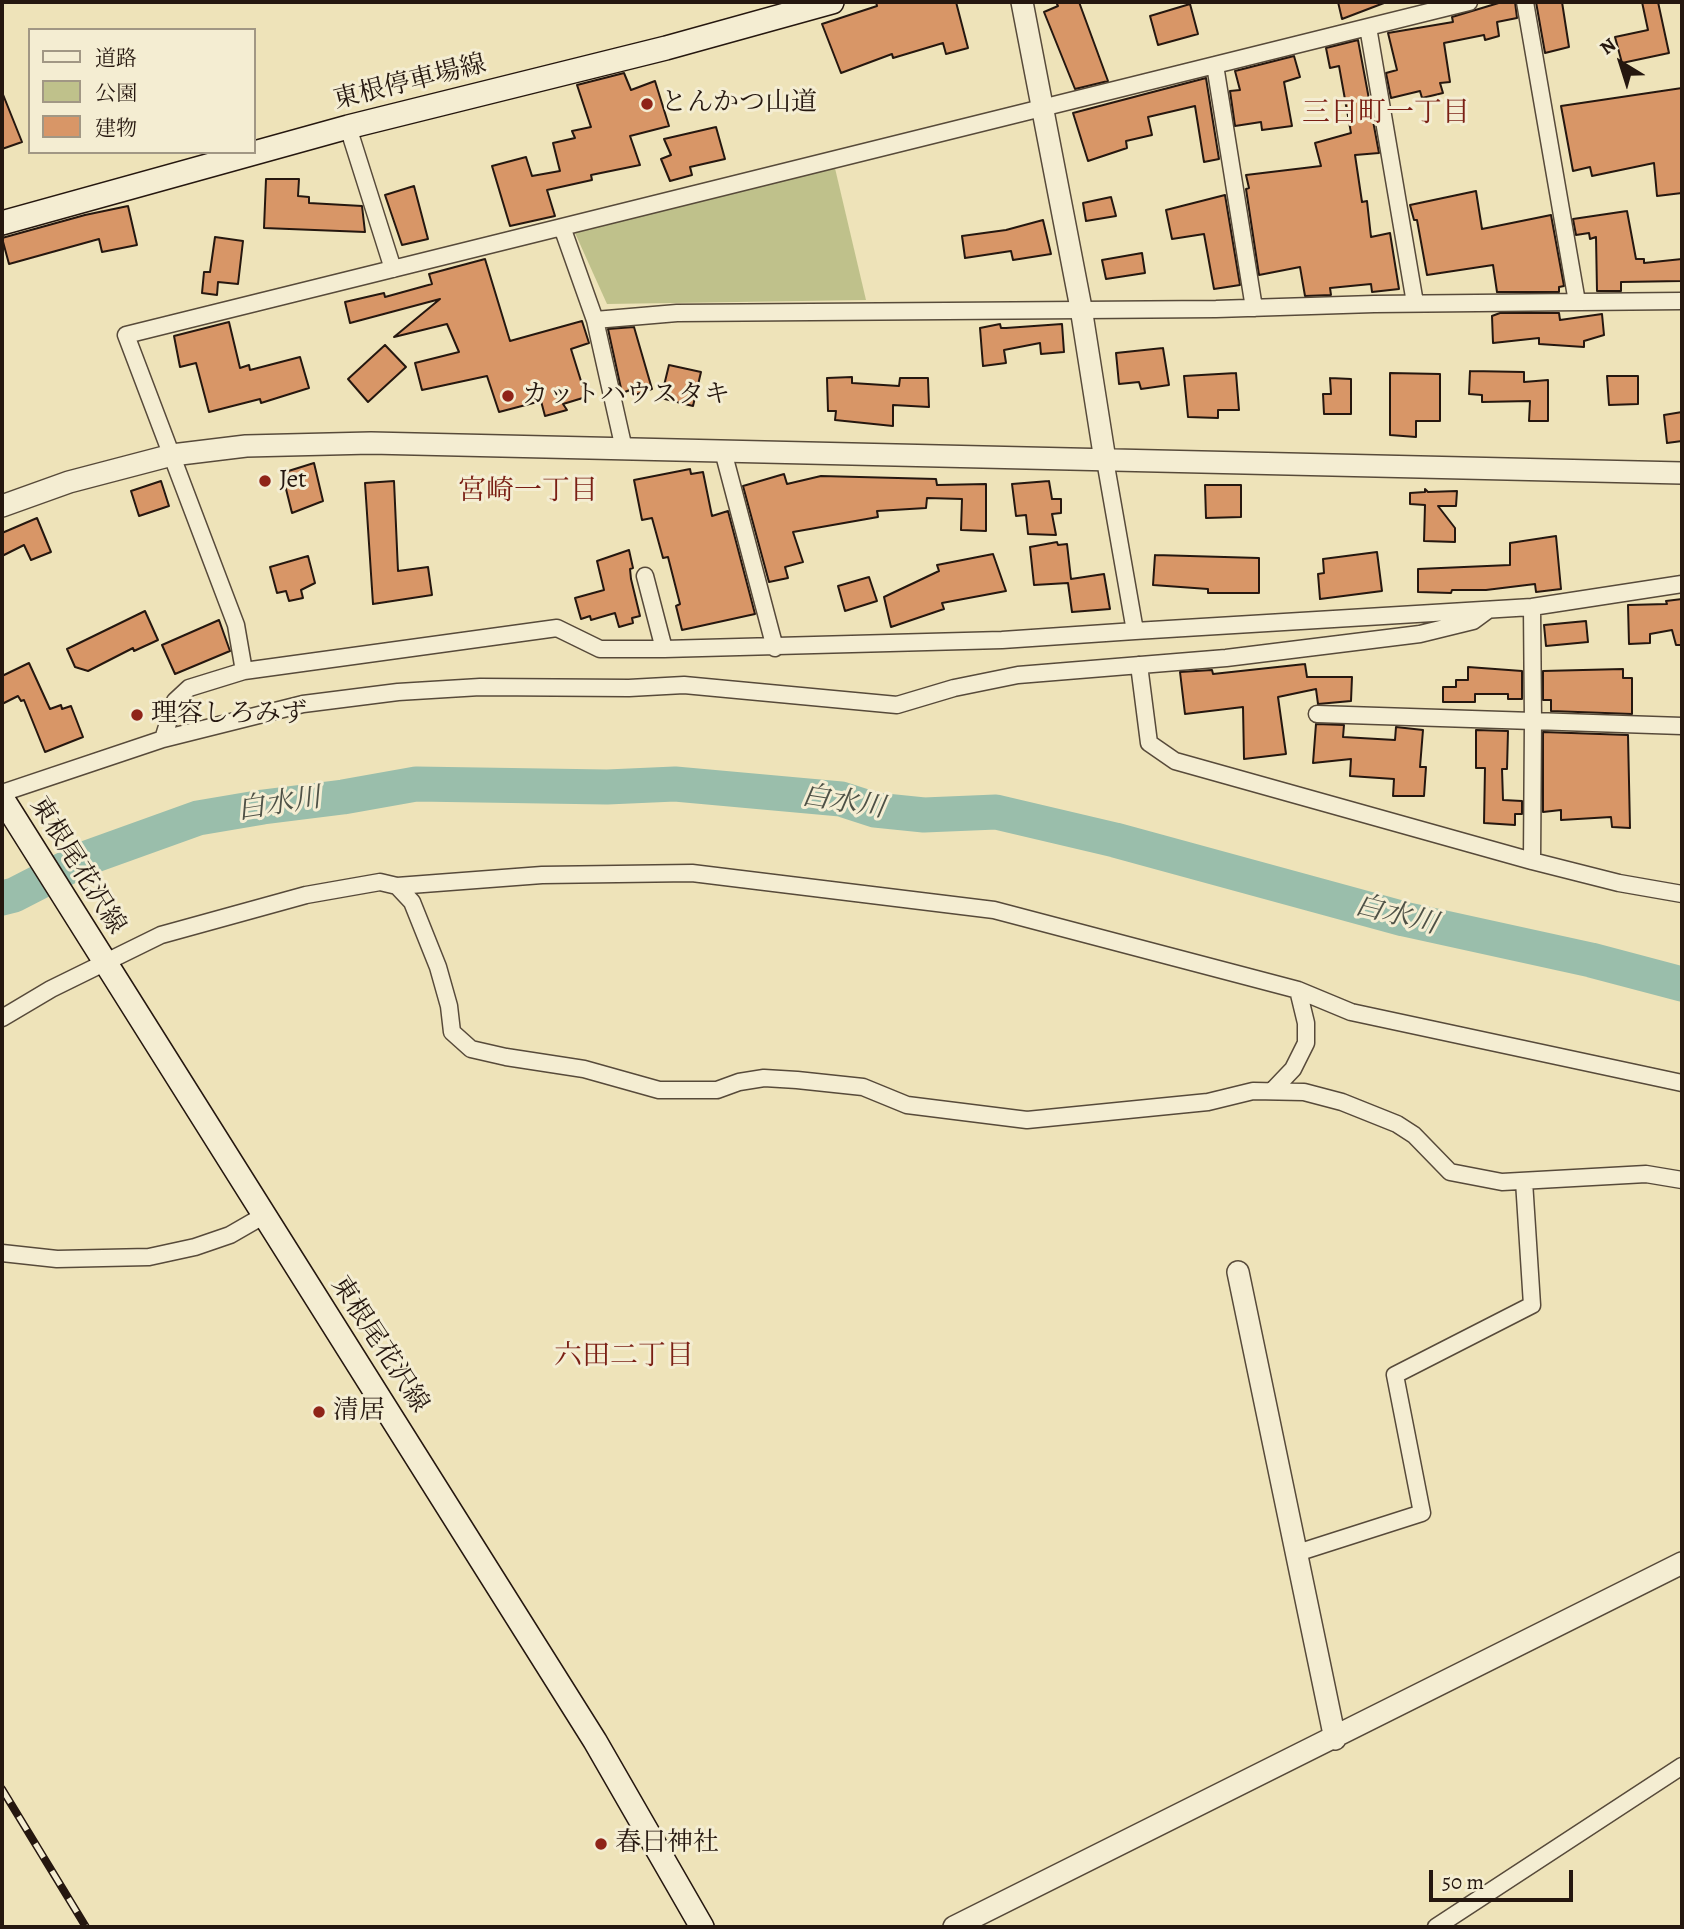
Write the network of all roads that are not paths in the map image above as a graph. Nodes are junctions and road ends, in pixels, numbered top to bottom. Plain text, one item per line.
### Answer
1 (832, 2) edge
2 (1022, 2) edge
3 (1469, 2) edge
4 (1525, 2) edge
5 (1368, 27) junction
6 (1215, 65) junction
7 (1044, 108) junction
8 (348, 127) junction
9 (256, 153) edge
10 (251, 154) edge
11 (2, 223) edge
12 (562, 227) junction
13 (393, 269) junction
14 (1682, 300) edge
15 (1577, 302) junction
16 (1415, 303) junction
17 (1254, 308) junction
18 (1080, 309) junction
19 (595, 320) junction
20 (625, 449) junction
21 (723, 451) junction
22 (172, 455) junction
23 (1105, 460) junction
24 (1682, 474) edge
25 (2, 506) edge
26 (645, 576) dead end
27 (1682, 584) edge
28 (1532, 607) junction
29 (1488, 610) junction
30 (1135, 631) junction
31 (775, 648) junction
32 (664, 649) junction
33 (1139, 665) junction
34 (244, 671) junction
35 (1317, 713) dead end
36 (1533, 721) junction
37 (1682, 726) edge
38 (163, 739) junction
39 (2, 793) edge
40 (2, 799) edge
41 (1532, 861) junction
42 (397, 886) junction
43 (1682, 894) edge
44 (103, 959) junction
45 (1298, 990) junction
46 (2, 1018) edge
47 (1682, 1083) edge
48 (1273, 1090) junction
49 (1682, 1180) edge
50 (1524, 1181) junction
51 (263, 1216) junction
52 (2, 1253) edge
53 (1238, 1272) dead end
54 (1297, 1553) junction
55 (1682, 1563) edge
56 (1335, 1739) junction
57 (1682, 1766) edge
58 (702, 1927) edge
59 (954, 1927) edge
60 (1436, 1927) edge

1 - 8 main road, 東根停車場線
2 - 7 street
3 - 5 street
4 - 15 street
5 - 6 street
5 - 16 street
6 - 7 street
6 - 17 street
7 - 12 street
7 - 18 street
8 - 9 main road, 東根停車場線
8 - 13 street
10 - 11 main road, 東根停車場線
12 - 13 street
12 - 19 street
13 - 22 street
14 - 15 street
15 - 16 street
16 - 17 street
17 - 18 street
18 - 19 street
18 - 23 street
19 - 20 street
20 - 21 street
20 - 22 street
21 - 23 street
21 - 31 street
22 - 25 street
22 - 34 street
23 - 24 street
23 - 30 street
26 - 32 street
27 - 28 street
28 - 29 street
28 - 36 street
29 - 30 street
29 - 33 street
30 - 31 street
31 - 32 street
32 - 34 street
33 - 38 street
33 - 41 street
34 - 38 street
35 - 36 street
36 - 37 street
36 - 41 street
38 - 39 street
40 - 44 main road, 東根尾花沢線
41 - 43 street
42 - 44 street
42 - 45 street
42 - 48 street
44 - 46 street
44 - 51 main road, 東根尾花沢線
45 - 47 street
45 - 48 street
48 - 50 street
49 - 50 street
50 - 54 street
51 - 52 street
51 - 58 main road, 東根尾花沢線
53 - 54 street
54 - 56 street
55 - 56 street
56 - 59 street
57 - 60 street

